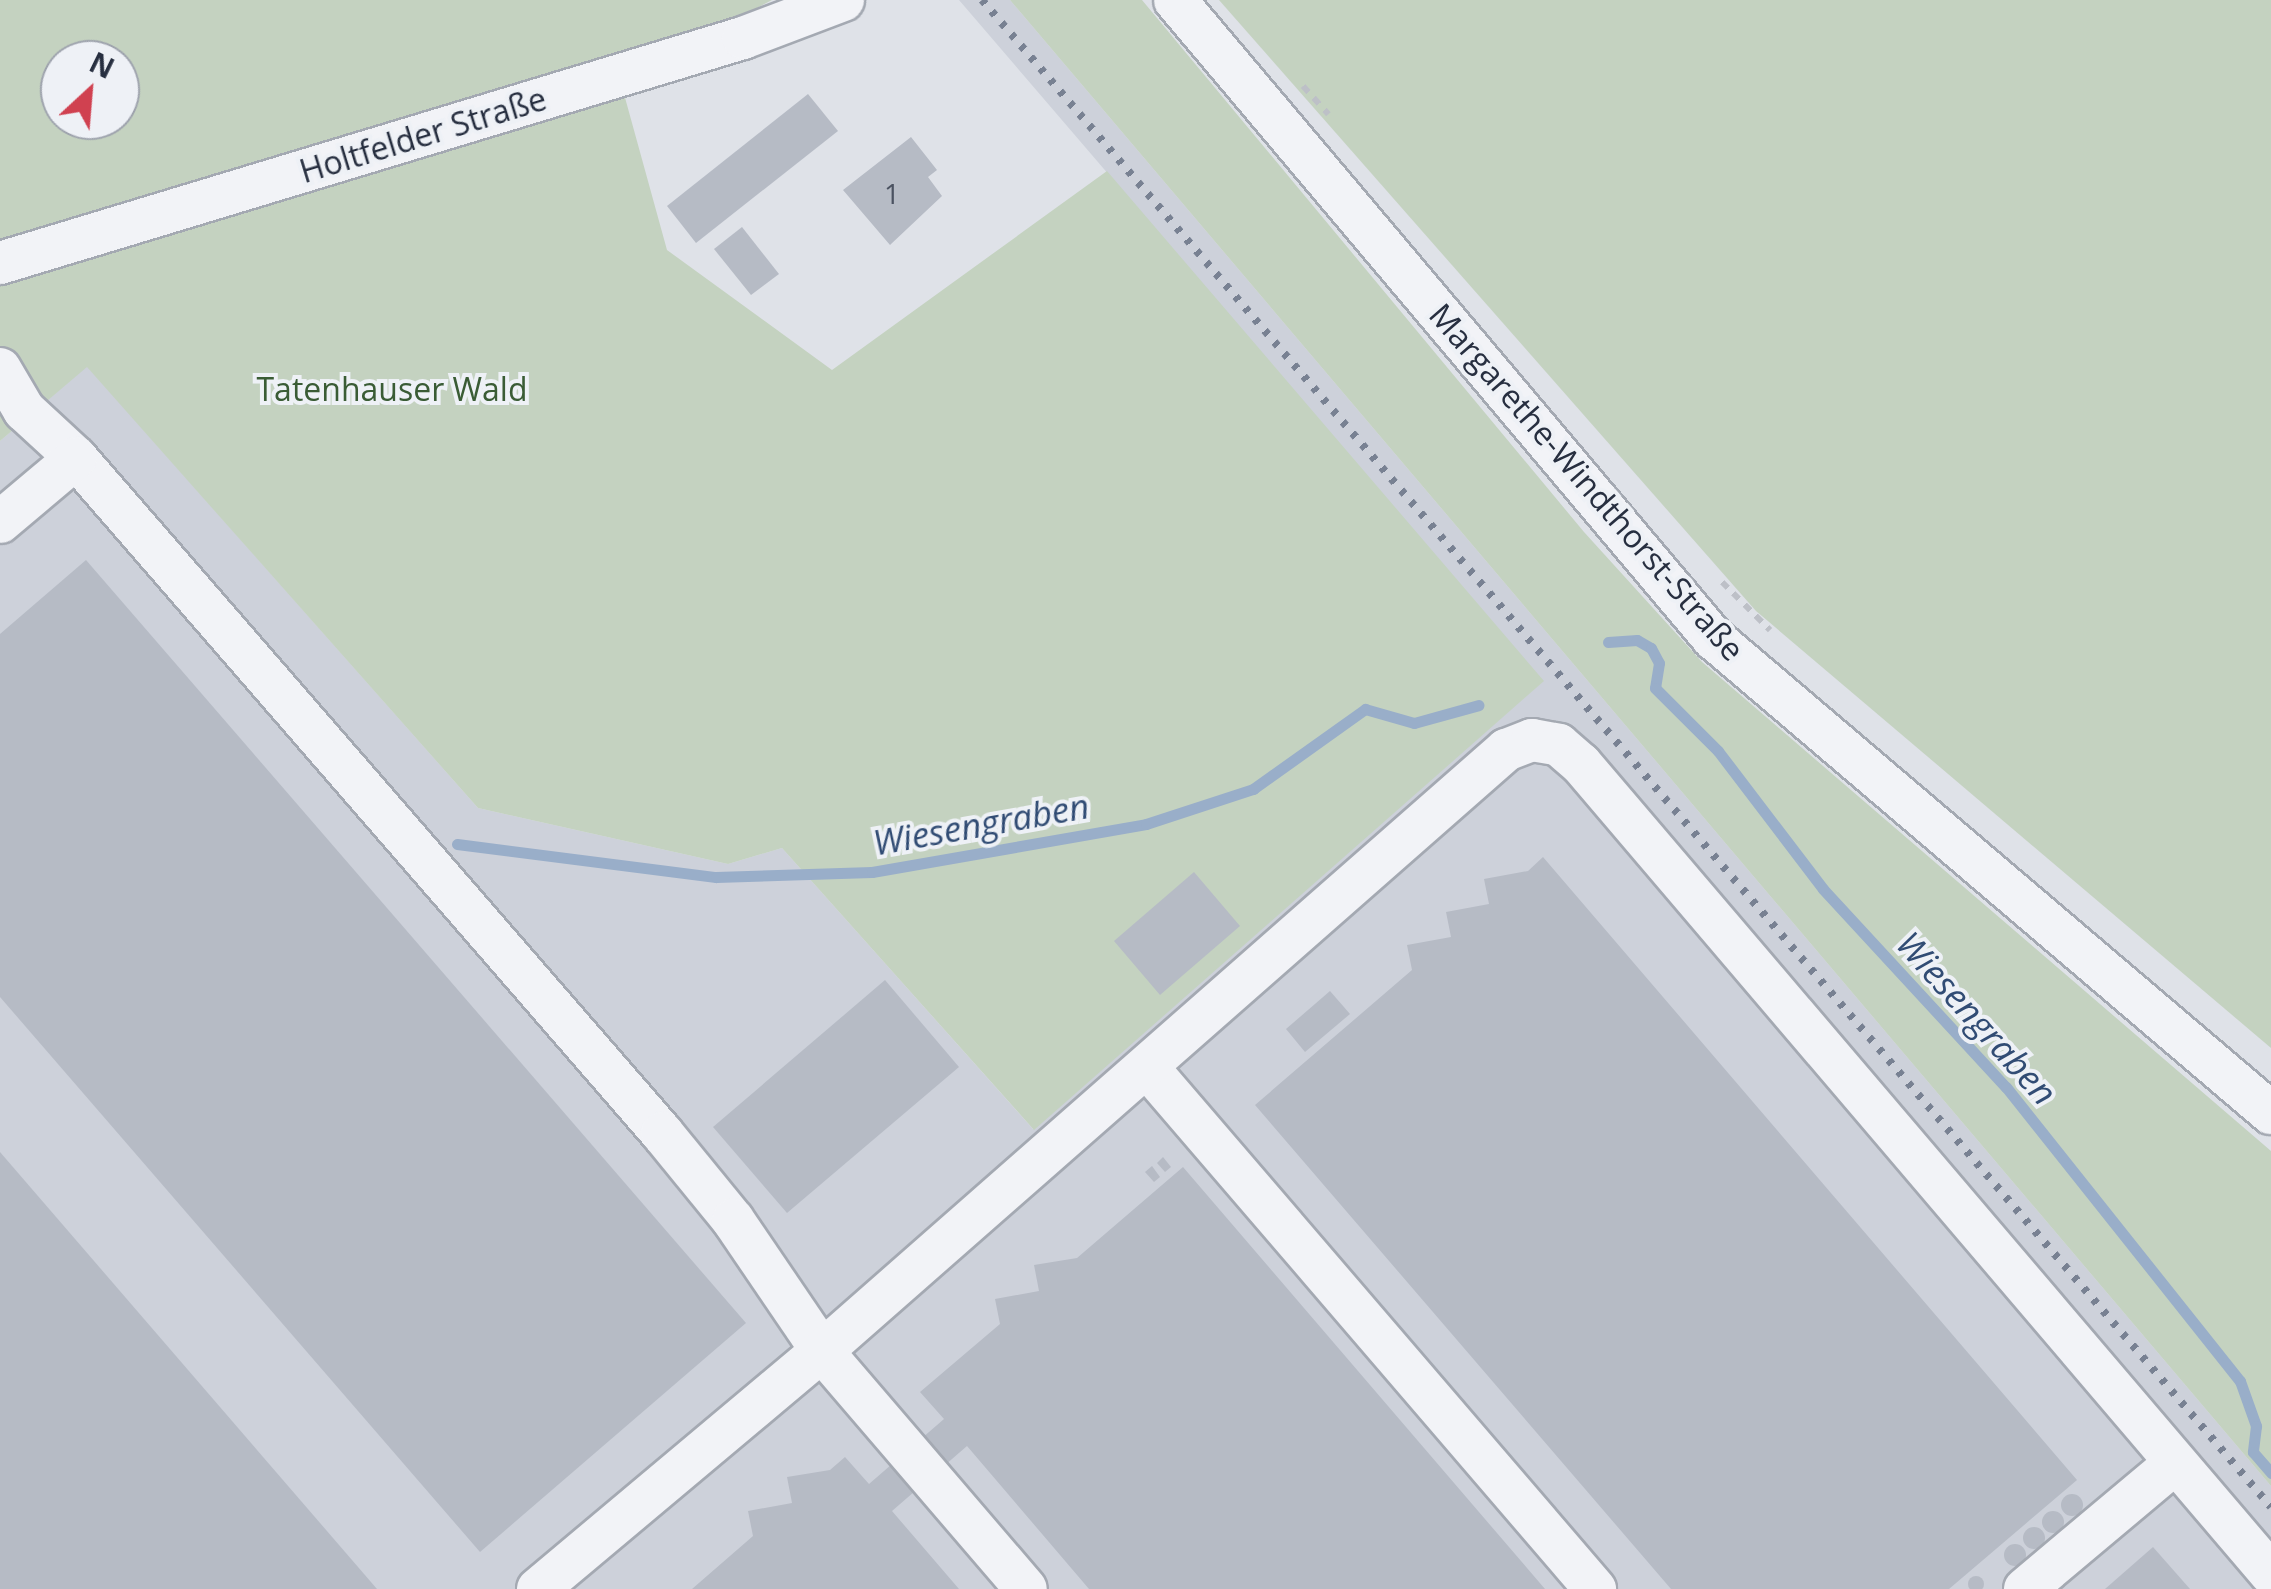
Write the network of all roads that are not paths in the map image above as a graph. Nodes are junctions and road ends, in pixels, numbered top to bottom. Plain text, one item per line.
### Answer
1 (843, 0) edge
2 (1175, 0) edge
3 (0, 263) edge
4 (0, 369) edge
5 (76, 458) junction
6 (0, 522) edge
7 (1147, 1068) junction
8 (2271, 1114) edge
9 (822, 1351) junction
10 (2174, 1463) junction
11 (2271, 1574) edge
12 (538, 1589) edge
13 (1026, 1589) edge
14 (1595, 1589) edge
15 (2025, 1589) edge

1 - 3 street, Holtfelder Straße
2 - 8 street, Margarethe-Windthorst-Straße
4 - 5 street
5 - 6 street
5 - 9 street
7 - 9 street
7 - 10 street
7 - 14 street
9 - 12 street
9 - 13 street
10 - 11 street
10 - 15 street

